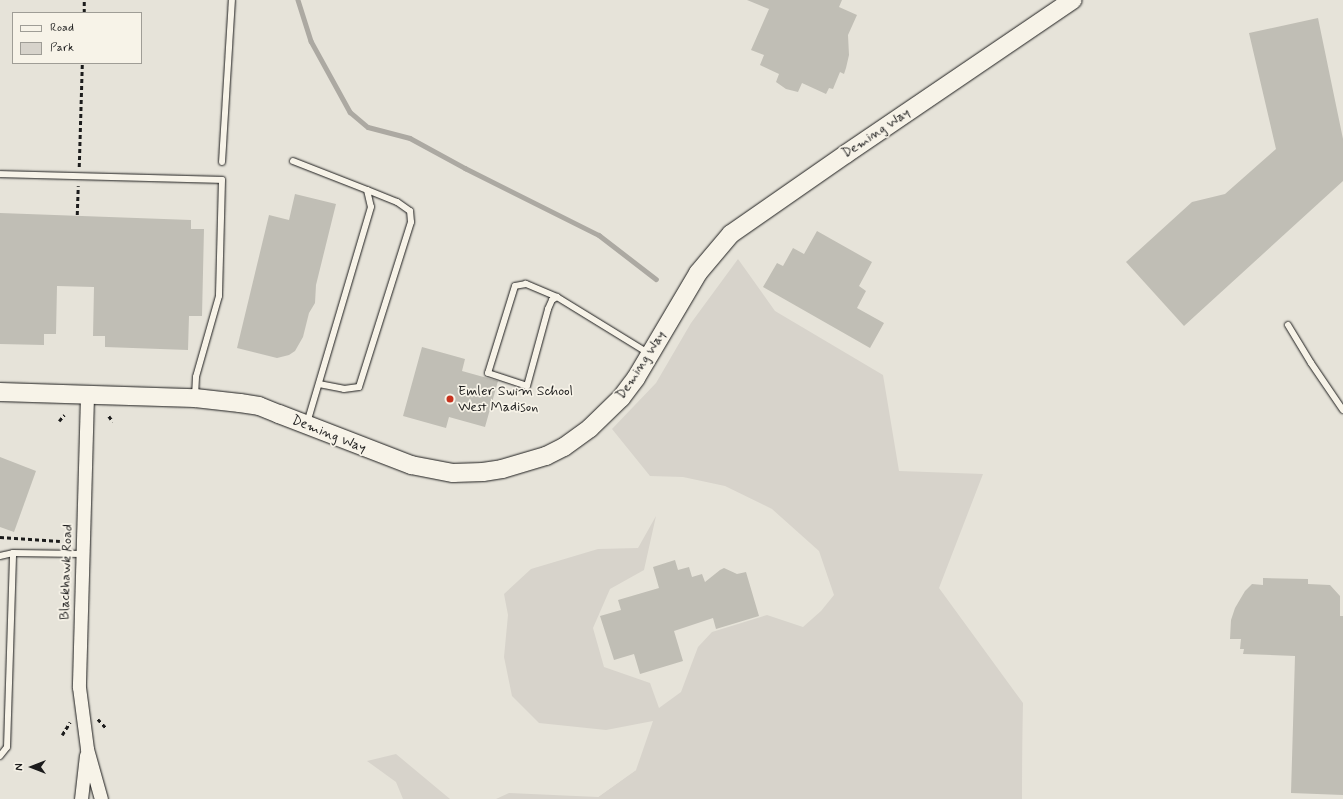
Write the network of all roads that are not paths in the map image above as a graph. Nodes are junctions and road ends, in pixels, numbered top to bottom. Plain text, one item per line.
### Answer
1 (232, 0) edge
2 (1074, 0) edge
3 (293, 161) dead end
4 (222, 162) dead end
5 (0, 174) edge
6 (367, 190) junction
7 (557, 297) junction
8 (1288, 325) dead end
9 (650, 354) junction
10 (319, 384) junction
11 (0, 392) edge
12 (87, 396) junction
13 (195, 398) junction
14 (1343, 410) edge
15 (306, 424) junction
16 (13, 553) junction
17 (82, 554) junction
18 (0, 556) edge
19 (86, 749) junction
20 (0, 756) edge
21 (81, 799) edge
22 (100, 799) edge

1 - 4 lane
2 - 9 street, Deming Way
3 - 6 lane
5 - 13 lane
6 - 10 lane
6 - 10 lane
7 - 7 lane
7 - 9 lane
8 - 14 lane
9 - 15 street, Deming Way
10 - 15 lane
11 - 12 street, Deming Way
12 - 13 street, Deming Way
12 - 17 street, Blackhawk Road
13 - 15 street, Deming Way
16 - 17 lane
16 - 18 lane
16 - 20 lane
17 - 19 street, Blackhawk Road
19 - 21 street, Blackhawk Road
19 - 22 street, Blackhawk Road

